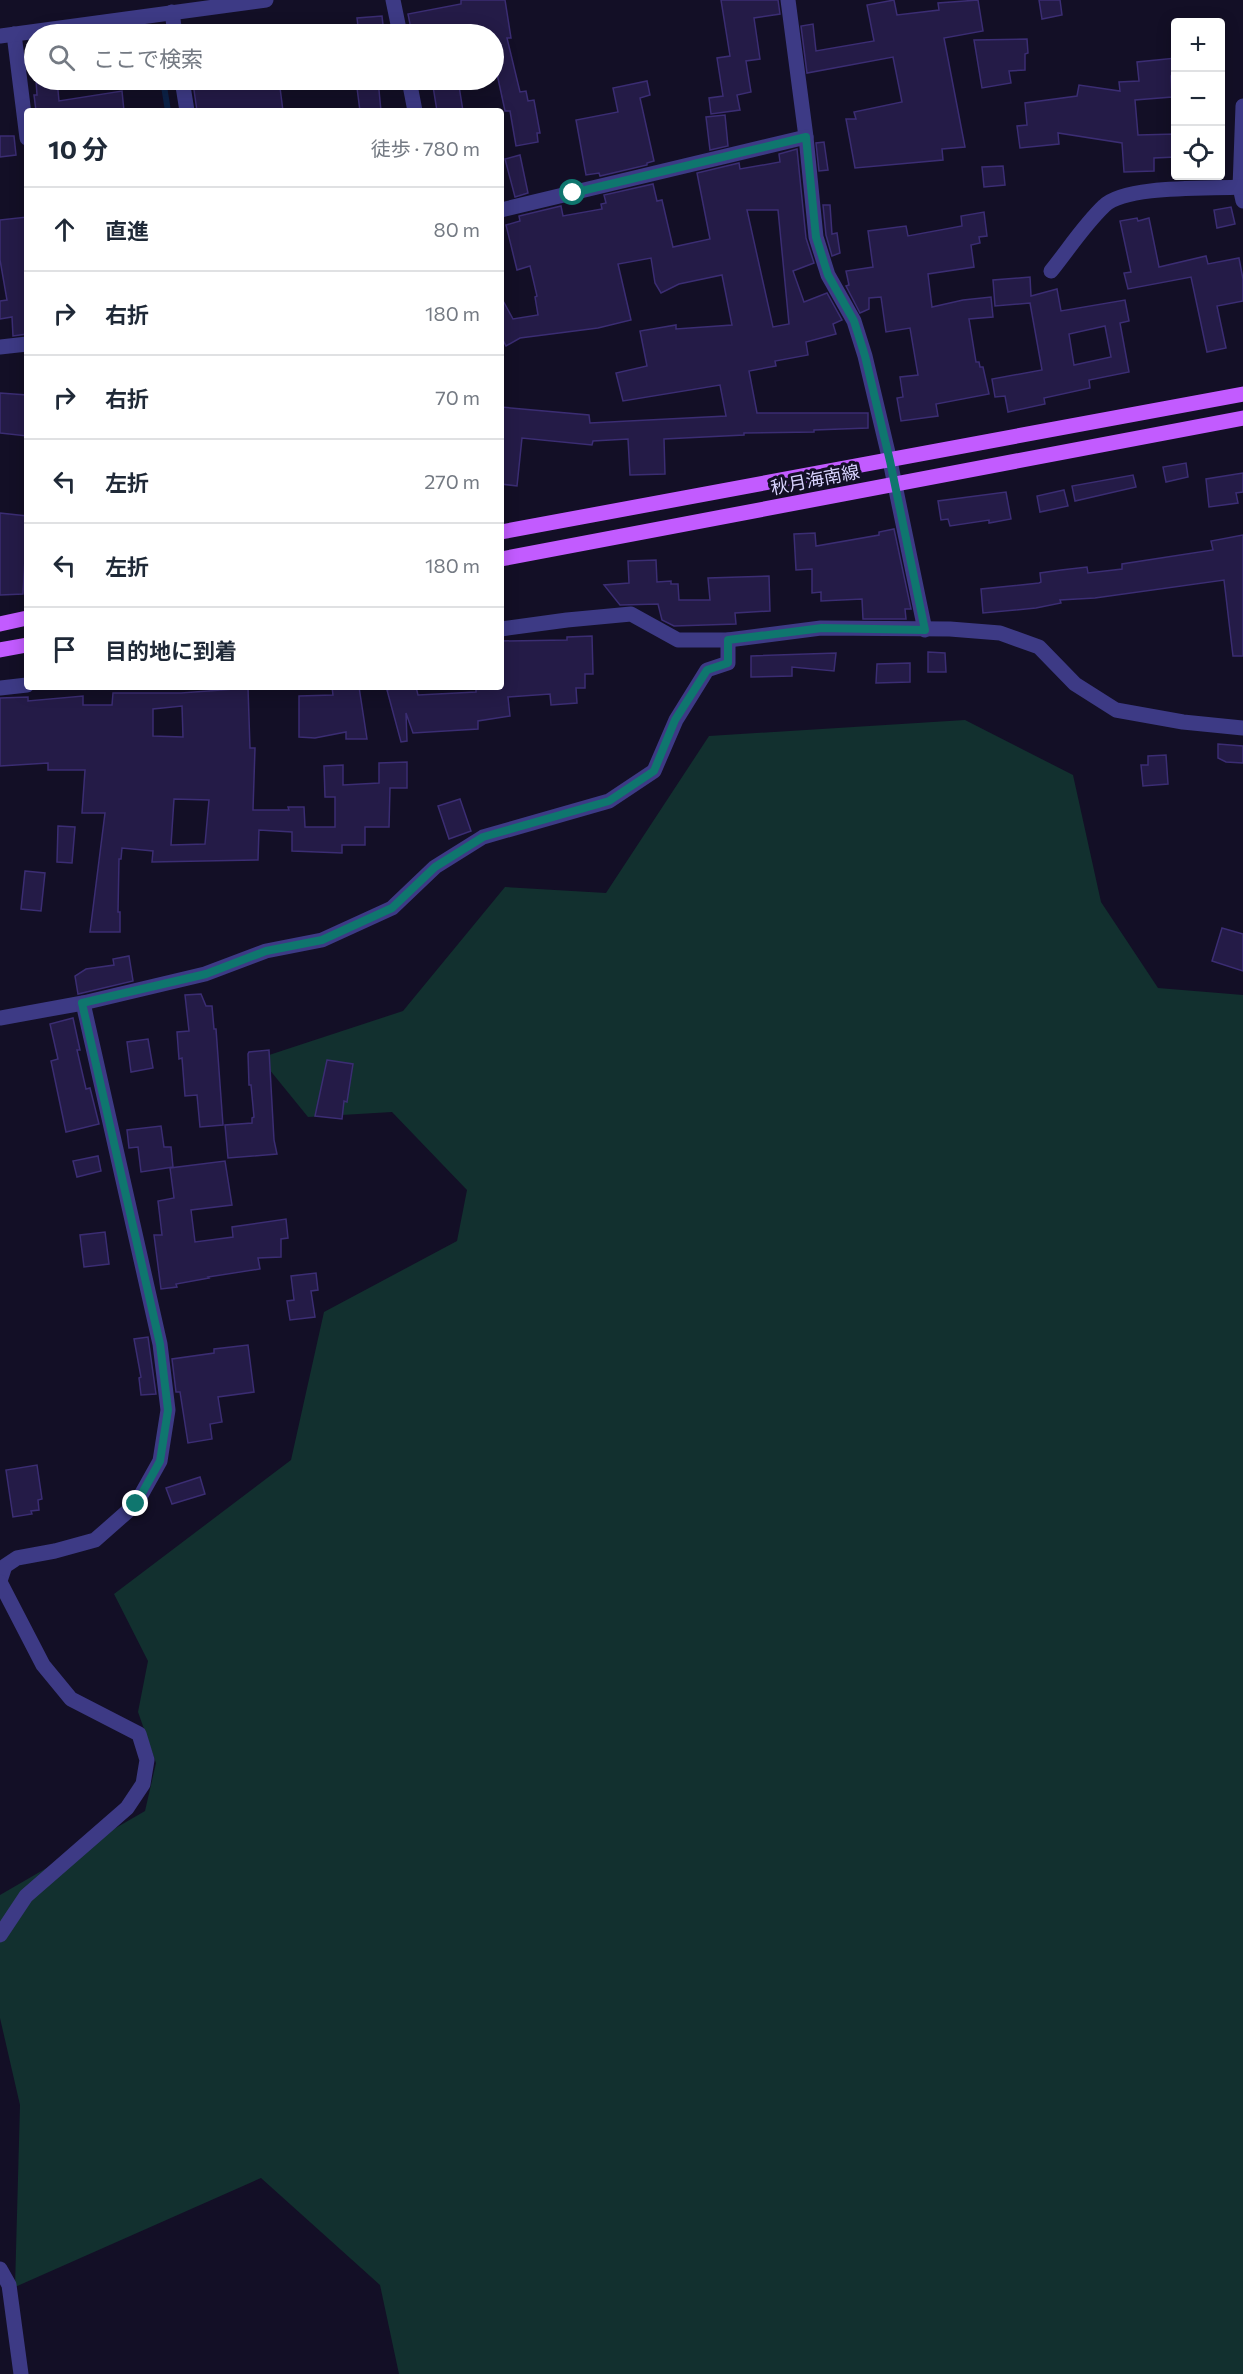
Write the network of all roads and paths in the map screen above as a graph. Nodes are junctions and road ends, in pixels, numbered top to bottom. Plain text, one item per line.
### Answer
1 (266, 0) edge
2 (393, 0) edge
3 (788, 0) edge
4 (210, 4) edge
5 (172, 12) junction
6 (86, 24) edge
7 (174, 24) edge
8 (398, 24) edge
9 (24, 33) edge
10 (7, 35) edge
11 (184, 90) edge
12 (410, 90) edge
13 (1243, 106) edge
14 (187, 108) edge
15 (414, 108) edge
16 (24, 123) edge
17 (806, 137) junction
18 (1241, 183) edge
19 (504, 209) edge
20 (1051, 271) dead end
21 (24, 344) edge
22 (0, 346) edge
23 (1243, 394) edge
24 (1243, 418) edge
25 (890, 461) junction
26 (895, 485) junction
27 (504, 531) edge
28 (504, 558) edge
29 (24, 619) edge
30 (0, 624) edge
31 (504, 629) edge
32 (925, 630) junction
33 (728, 640) junction
34 (24, 646) edge
35 (0, 650) edge
36 (24, 685) edge
37 (0, 688) edge
38 (1243, 728) edge
39 (82, 1003) junction
40 (0, 1018) edge
41 (3, 1563) edge
42 (0, 1582) edge
43 (0, 1935) edge
44 (0, 2270) edge
45 (21, 2374) edge

1 - 4 street
2 - 8 street
3 - 17 street
4 - 5 street
5 - 6 street
5 - 7 street
9 - 10 street
10 - 16 street
11 - 14 street
12 - 15 street
13 - 18 street
17 - 19 street
17 - 25 street
18 - 20 street
21 - 22 street
23 - 25 main road, 秋月海南線
24 - 26 main road, 秋月海南線
25 - 26 street
25 - 27 main road, 秋月海南線
26 - 28 main road, 秋月海南線
26 - 32 street
29 - 30 main road
31 - 33 street
32 - 33 street
32 - 38 street
33 - 39 street
34 - 35 main road
36 - 37 street
39 - 40 street
39 - 41 street
41 - 42 street
42 - 43 street
44 - 45 street

